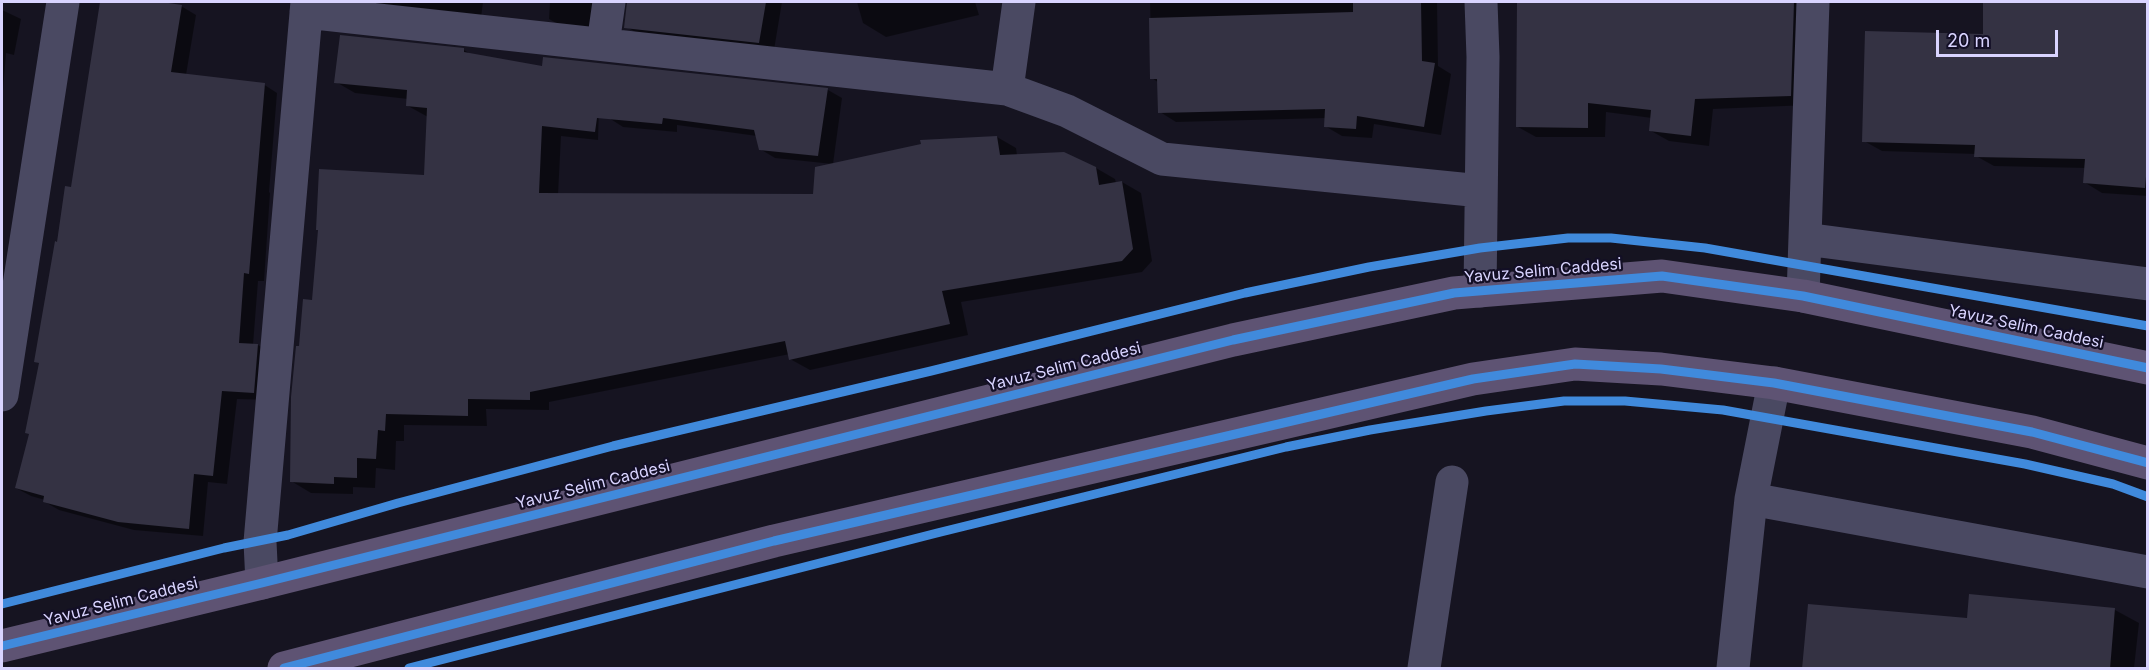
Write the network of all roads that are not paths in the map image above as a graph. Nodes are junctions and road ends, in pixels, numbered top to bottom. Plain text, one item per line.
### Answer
1 (63, 2) edge
2 (609, 2) edge
3 (1019, 2) edge
4 (1481, 2) edge
5 (1813, 2) edge
6 (307, 7) edge
7 (603, 44) junction
8 (1007, 89) junction
9 (1481, 191) junction
10 (1805, 239) junction
11 (14, 243) edge
12 (2148, 284) edge
13 (1480, 291) junction
14 (1803, 296) junction
15 (2148, 368) edge
16 (1774, 383) junction
17 (2, 395) edge
18 (2148, 463) edge
19 (1452, 482) dead end
20 (1751, 499) junction
21 (2148, 572) edge
22 (262, 583) junction
23 (2, 646) edge
24 (284, 669) edge
25 (1424, 669) edge
26 (1733, 669) edge

1 - 11 street
2 - 7 street
3 - 8 street
4 - 9 street
5 - 10 street
6 - 7 street
6 - 22 street
7 - 8 street
8 - 9 street
9 - 13 street
10 - 12 street
10 - 14 street
11 - 17 street
13 - 14 main road, Yavuz Selim Caddesi
13 - 22 main road, Yavuz Selim Caddesi
14 - 15 main road, Yavuz Selim Caddesi
16 - 18 main road
16 - 20 street
16 - 24 main road
19 - 25 street
20 - 21 street
20 - 26 street
22 - 23 main road, Yavuz Selim Caddesi

